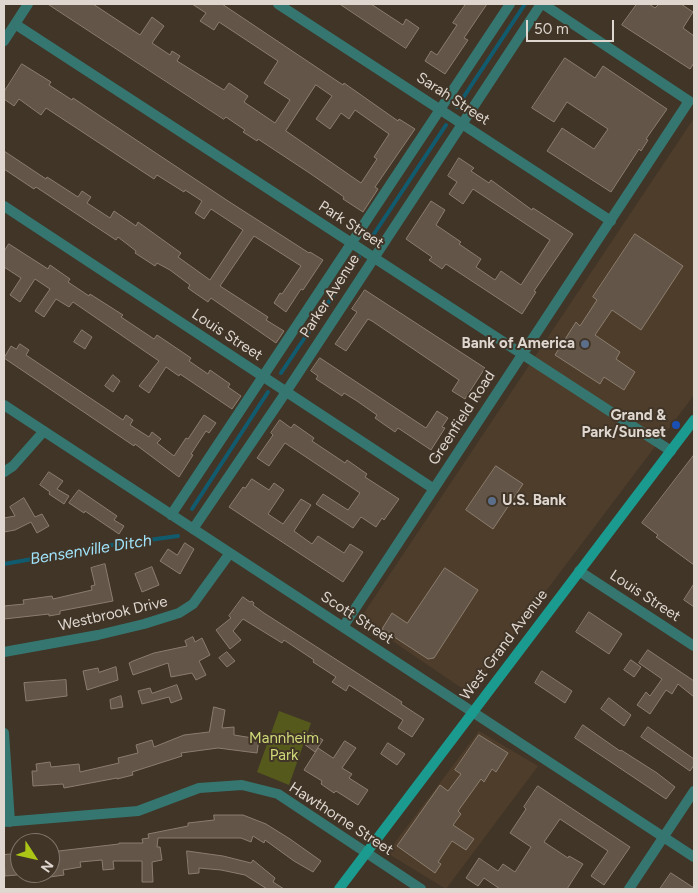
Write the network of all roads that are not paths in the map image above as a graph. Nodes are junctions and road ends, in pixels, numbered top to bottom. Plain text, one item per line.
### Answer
1 (28, 4) edge
2 (278, 4) edge
3 (510, 4) edge
4 (542, 4) edge
5 (15, 24) junction
6 (4, 41) edge
7 (439, 108) junction
8 (463, 123) junction
9 (4, 206) edge
10 (611, 221) junction
11 (351, 243) junction
12 (374, 258) junction
13 (522, 354) junction
14 (263, 377) junction
15 (286, 392) junction
16 (4, 405) edge
17 (693, 426) edge
18 (44, 431) junction
19 (671, 451) junction
20 (4, 472) edge
21 (434, 489) junction
22 (171, 515) junction
23 (193, 529) junction
24 (230, 553) junction
25 (579, 571) junction
26 (343, 627) junction
27 (694, 646) edge
28 (4, 652) edge
29 (472, 712) junction
30 (4, 733) edge
31 (694, 791) edge
32 (7, 822) edge
33 (664, 837) junction
34 (366, 853) junction
35 (694, 856) edge
36 (339, 889) edge
37 (421, 889) edge
38 (629, 889) edge

1 - 5 street
2 - 7 street, Sarah Street
3 - 7 street, Parker Avenue
4 - 8 street, Parker Avenue
4 - 10 street, Greenfield Road
5 - 6 street
5 - 11 street, Park Street
7 - 8 street, Sarah Street
7 - 11 street, Parker Avenue
8 - 10 street, Sarah Street
8 - 12 street, Parker Avenue
9 - 14 street, Louis Street
10 - 13 street, Greenfield Road
11 - 12 street, Park Street
11 - 14 street, Parker Avenue
12 - 13 street, Park Street
12 - 15 street, Parker Avenue
13 - 19 street, Park Street
13 - 21 street, Greenfield Road
14 - 15 street, Louis Street
14 - 22 street, Parker Avenue
15 - 21 street, Louis Street
15 - 23 street, Parker Avenue
16 - 18 street, Scott Street
17 - 19 main road, West Grand Avenue
18 - 20 street
18 - 22 street, Scott Street
19 - 25 main road, West Grand Avenue
21 - 26 street, Greenfield Road
22 - 23 street, Scott Street
23 - 24 street, Scott Street
24 - 26 street, Scott Street
24 - 28 street, Westbrook Drive
25 - 27 street, Louis Street
25 - 29 main road, West Grand Avenue
26 - 29 street, Scott Street
29 - 33 street, Scott Street
29 - 34 main road, West Grand Avenue
30 - 32 street
31 - 33 street
32 - 34 street, Hawthorne Street
33 - 35 street, Scott Street
33 - 38 street
34 - 36 main road, West Grand Avenue
34 - 37 street, Hawthorne Street

